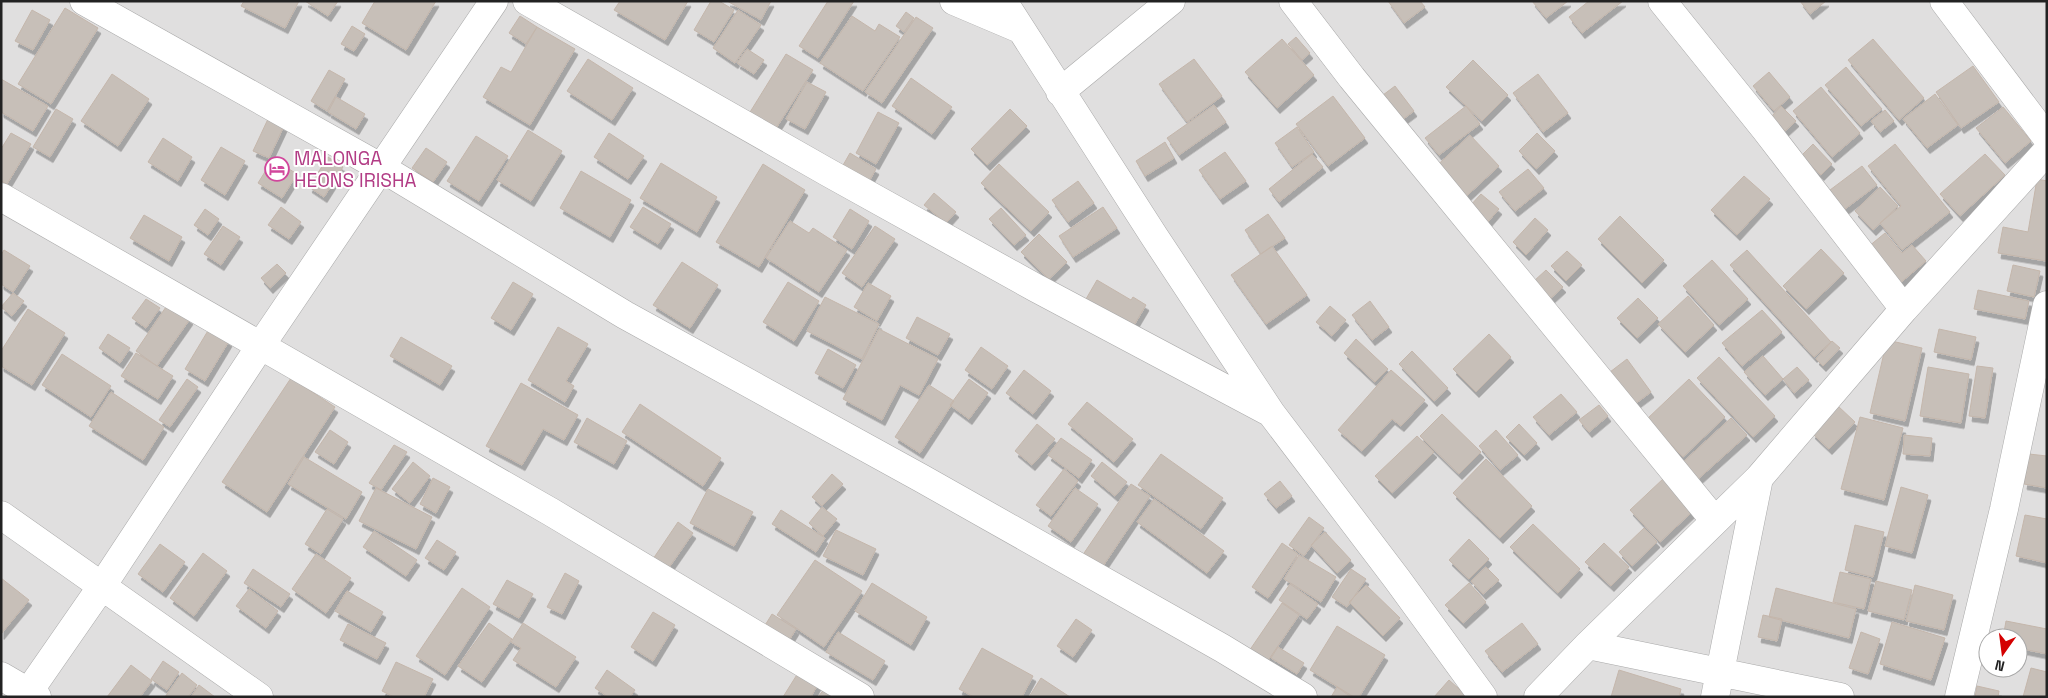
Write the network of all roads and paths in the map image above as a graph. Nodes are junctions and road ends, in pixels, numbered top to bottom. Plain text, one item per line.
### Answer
1 (84, 1) edge
2 (494, 1) edge
3 (527, 1) edge
4 (954, 1) edge
5 (1003, 1) edge
6 (1171, 1) edge
7 (1293, 1) edge
8 (1662, 1) edge
9 (1944, 1) edge
10 (1020, 29) junction
11 (1060, 92) junction
12 (2047, 138) edge
13 (2047, 152) edge
14 (380, 167) junction
15 (1, 197) edge
16 (2047, 306) edge
17 (1904, 309) junction
18 (261, 345) junction
19 (1271, 412) junction
20 (1759, 478) junction
21 (1, 515) edge
22 (1714, 522) junction
23 (102, 586) junction
24 (1588, 645) junction
25 (1, 676) edge
26 (1718, 684) edge
27 (30, 695) edge
28 (259, 697) edge
29 (860, 697) edge
30 (1303, 697) edge
31 (1483, 697) edge
32 (1538, 697) edge
33 (1840, 697) edge
34 (1959, 697) edge

1 - 14 street
2 - 14 street
3 - 19 street
4 - 10 street
5 - 10 street
6 - 11 street
7 - 22 street
8 - 17 street
9 - 12 street
10 - 11 street
11 - 19 street
13 - 17 street
14 - 18 street
14 - 30 street
15 - 18 street
16 - 34 street
17 - 20 street
18 - 23 street
18 - 29 street
19 - 31 street
20 - 22 street
20 - 26 street
21 - 23 street
22 - 24 street
23 - 27 street
23 - 28 street
24 - 26 street
24 - 32 street
25 - 27 street
26 - 33 street

